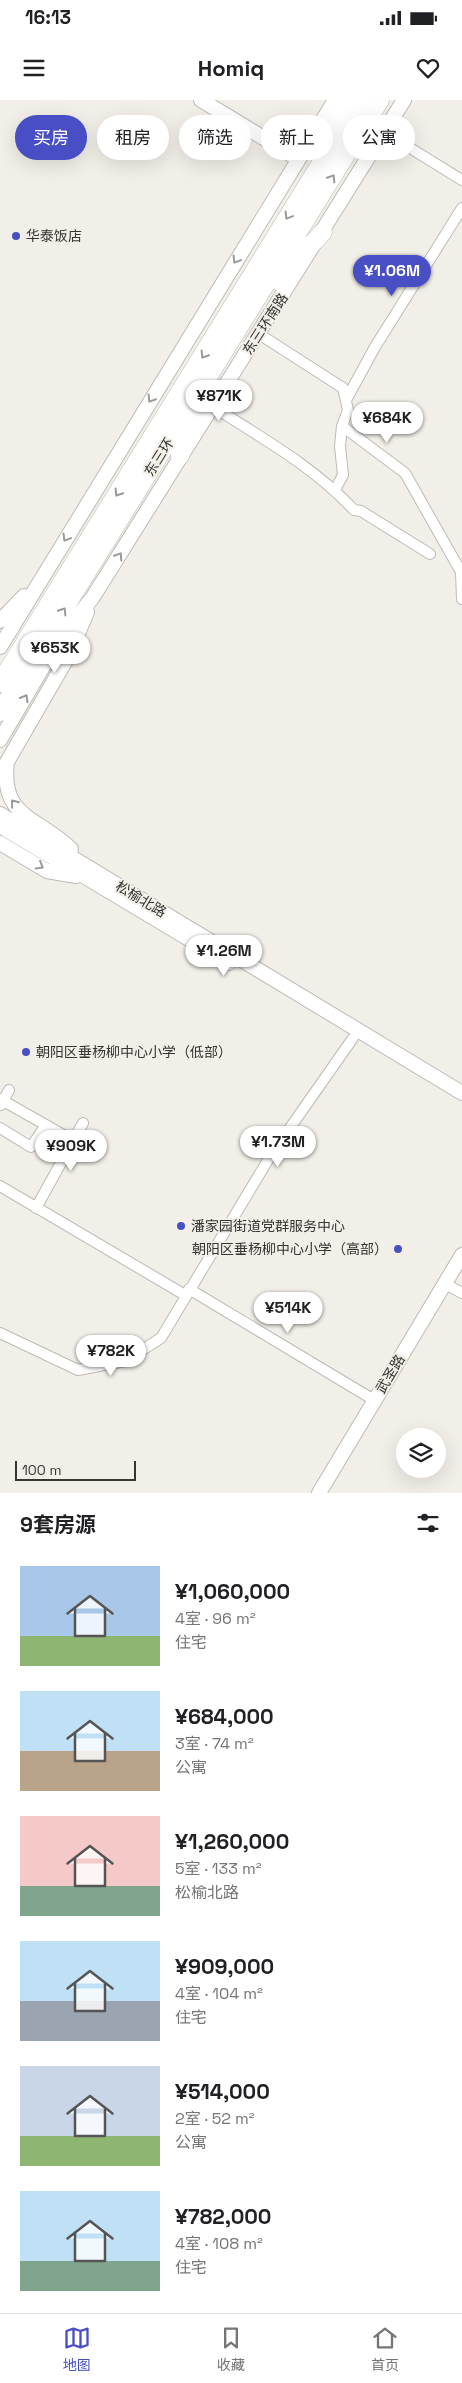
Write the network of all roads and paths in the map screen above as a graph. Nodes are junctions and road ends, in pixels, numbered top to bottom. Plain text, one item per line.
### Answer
1 (202, 100) edge
2 (335, 100) edge
3 (344, 100) edge
4 (360, 100) edge
5 (380, 100) edge
6 (404, 100) edge
7 (326, 115) edge
8 (395, 115) edge
9 (261, 136) edge
10 (415, 151) edge
11 (297, 160) edge
12 (367, 160) edge
13 (462, 180) edge
14 (306, 186) junction
15 (462, 208) edge
16 (323, 232) junction
17 (251, 308) junction
18 (259, 334) junction
19 (197, 396) junction
20 (346, 400) junction
21 (212, 406) junction
22 (342, 426) junction
23 (180, 456) junction
24 (335, 490) junction
25 (430, 554) dead end
26 (42, 578) junction
27 (93, 597) junction
28 (462, 599) edge
29 (0, 621) edge
30 (0, 647) edge
31 (0, 683) edge
32 (0, 712) edge
33 (0, 740) edge
34 (0, 814) edge
35 (0, 826) edge
36 (0, 843) edge
37 (88, 873) junction
38 (353, 1038) junction
39 (9, 1090) dead end
40 (462, 1093) edge
41 (1, 1102) edge
42 (462, 1102) edge
43 (83, 1123) dead end
44 (46, 1125) junction
45 (0, 1128) edge
46 (74, 1141) junction
47 (0, 1186) edge
48 (36, 1208) junction
49 (462, 1254) edge
50 (462, 1269) edge
51 (457, 1290) edge
52 (187, 1292) junction
53 (0, 1333) edge
54 (374, 1400) junction
55 (319, 1493) edge
56 (328, 1493) edge

1 - 9 street
2 - 7 street
3 - 14 highway
4 - 14 highway, 东三环
17 -> 5 highway, 东三环
6 - 8 street, 东三环南路
10 - 13 street
11 -> 26 street
12 - 16 street, 东三环南路
14 -> 31 highway, 东三环
15 - 20 street
16 - 17 highway
16 - 18 street, 东三环南路
17 - 19 highway, 东三环
18 - 20 street
18 - 21 street, 东三环南路
19 - 23 highway
32 -> 19 highway, 东三环
20 - 22 street
21 - 23 street, 东三环南路
21 - 24 street
22 - 24 street
22 - 28 street
27 -> 23 street, 东三环南路
24 - 25 street
26 - 29 street
26 - 30 street
33 -> 27 street
37 -> 27 street
34 - 37 street, 松榆北路
35 - 37 street, 松榆北路
36 -> 37 street
37 - 38 street, 松榆北路
37 - 40 street, 松榆北路
38 - 42 street, 松榆北路
38 - 52 street
39 - 41 street
41 - 44 street
43 - 46 street
44 - 45 street
44 - 46 street
46 - 48 street
47 - 48 street
48 - 52 street
49 - 54 street, 武圣路
50 - 51 street, 武圣路
51 - 56 street, 武圣路
52 - 53 street
52 - 54 street
54 - 55 street, 武圣路

